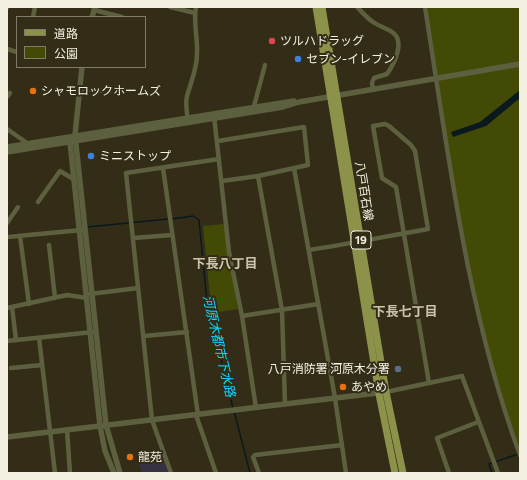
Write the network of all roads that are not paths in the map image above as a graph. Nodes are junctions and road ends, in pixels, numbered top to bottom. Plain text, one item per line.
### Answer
1 (170, 7) edge
2 (196, 7) edge
3 (316, 7) edge
4 (322, 7) edge
5 (357, 7) edge
6 (424, 7) edge
7 (94, 9) edge
8 (195, 13) junction
9 (118, 16) edge
10 (520, 64) edge
11 (265, 65) dead end
12 (80, 68) edge
13 (437, 78) junction
14 (79, 89) junction
15 (373, 90) junction
16 (110, 91) dead end
17 (338, 96) junction
18 (330, 98) junction
19 (318, 100) junction
20 (254, 106) junction
21 (214, 115) junction
22 (188, 120) junction
23 (7, 129) edge
24 (74, 139) junction
25 (218, 141) junction
26 (27, 143) junction
27 (7, 147) edge
28 (7, 152) edge
29 (219, 159) junction
30 (163, 168) junction
31 (294, 168) junction
32 (258, 176) junction
33 (75, 180) junction
34 (222, 181) junction
35 (38, 202) dead end
36 (18, 207) dead end
37 (7, 223) edge
38 (83, 230) junction
39 (172, 234) junction
40 (404, 234) junction
41 (20, 236) junction
42 (7, 237) edge
43 (133, 238) junction
44 (361, 241) junction
45 (354, 243) junction
46 (49, 245) dead end
47 (309, 250) junction
48 (138, 288) junction
49 (88, 295) junction
50 (55, 298) junction
51 (28, 304) junction
52 (318, 304) junction
53 (12, 307) junction
54 (7, 308) edge
55 (282, 310) junction
56 (242, 316) junction
57 (94, 332) junction
58 (187, 332) junction
59 (144, 336) junction
60 (39, 338) junction
61 (16, 340) junction
62 (7, 341) edge
63 (42, 365) junction
64 (11, 368) dead end
65 (429, 383) junction
66 (382, 393) junction
67 (335, 398) junction
68 (285, 404) junction
69 (256, 408) junction
70 (197, 415) junction
71 (152, 420) junction
72 (478, 422) junction
73 (103, 426) junction
74 (67, 430) junction
75 (50, 432) junction
76 (7, 437) edge
77 (342, 445) junction
78 (520, 455) edge
79 (55, 473) edge
80 (70, 473) edge
81 (114, 473) edge
82 (120, 473) edge
83 (171, 473) edge
84 (216, 473) edge
85 (258, 473) edge
86 (346, 473) edge
87 (395, 473) edge
88 (403, 473) edge
89 (449, 473) edge
90 (498, 473) edge

1 - 8 street
2 - 8 street
3 - 18 main road, 八戸百石線 / 19
4 - 17 main road, 八戸百石線 / 19
5 - 15 street
6 - 13 street
7 - 9 street
8 - 22 street
10 - 13 street
11 - 20 street
12 - 14 street
13 - 15 street
13 - 78 street
14 - 16 street
14 - 24 street
15 - 17 street
17 - 18 street
17 - 44 main road, 八戸百石線 / 19
18 - 19 street
18 - 45 main road, 八戸百石線 / 19
19 - 20 street
19 - 21 street
20 - 21 street
21 - 22 street
21 - 25 street
22 - 24 street
23 - 26 street
24 - 26 street
24 - 28 street
24 - 33 street
24 - 38 street
25 - 29 street
25 - 31 street
26 - 27 street
29 - 30 street
29 - 34 street
30 - 39 street
30 - 43 street
31 - 32 street
31 - 47 street
32 - 34 street
32 - 55 street
33 - 35 street
33 - 38 street
34 - 56 street
36 - 37 street
38 - 41 street
38 - 49 street
39 - 43 street
39 - 58 street
40 - 40 street
40 - 44 street
40 - 65 street
41 - 42 street
41 - 51 street
43 - 48 street
44 - 45 street
44 - 66 main road, 八戸百石線 / 19
45 - 47 street
45 - 66 main road, 八戸百石線 / 19
46 - 50 street
47 - 52 street
48 - 49 street
48 - 59 street
49 - 50 street
49 - 57 street
50 - 51 street
51 - 53 street
52 - 55 street
52 - 67 street
53 - 54 street
53 - 61 street
55 - 56 street
55 - 68 street
56 - 69 street
57 - 60 street
57 - 73 street
58 - 59 street
58 - 70 street
59 - 71 street
60 - 61 street
60 - 63 street
61 - 62 street
63 - 64 street
63 - 75 street
65 - 66 street
65 - 72 street
66 - 67 street
66 - 87 main road, 八戸百石線 / 19
66 - 88 main road, 八戸百石線 / 19
67 - 68 street
67 - 77 street
68 - 69 street
69 - 70 street
70 - 71 street
70 - 84 street
71 - 73 street
71 - 83 street
72 - 89 street
72 - 90 street
73 - 74 street
73 - 81 street
73 - 82 street
74 - 75 street
74 - 80 street
75 - 76 street
75 - 79 street
77 - 85 street
77 - 86 street

